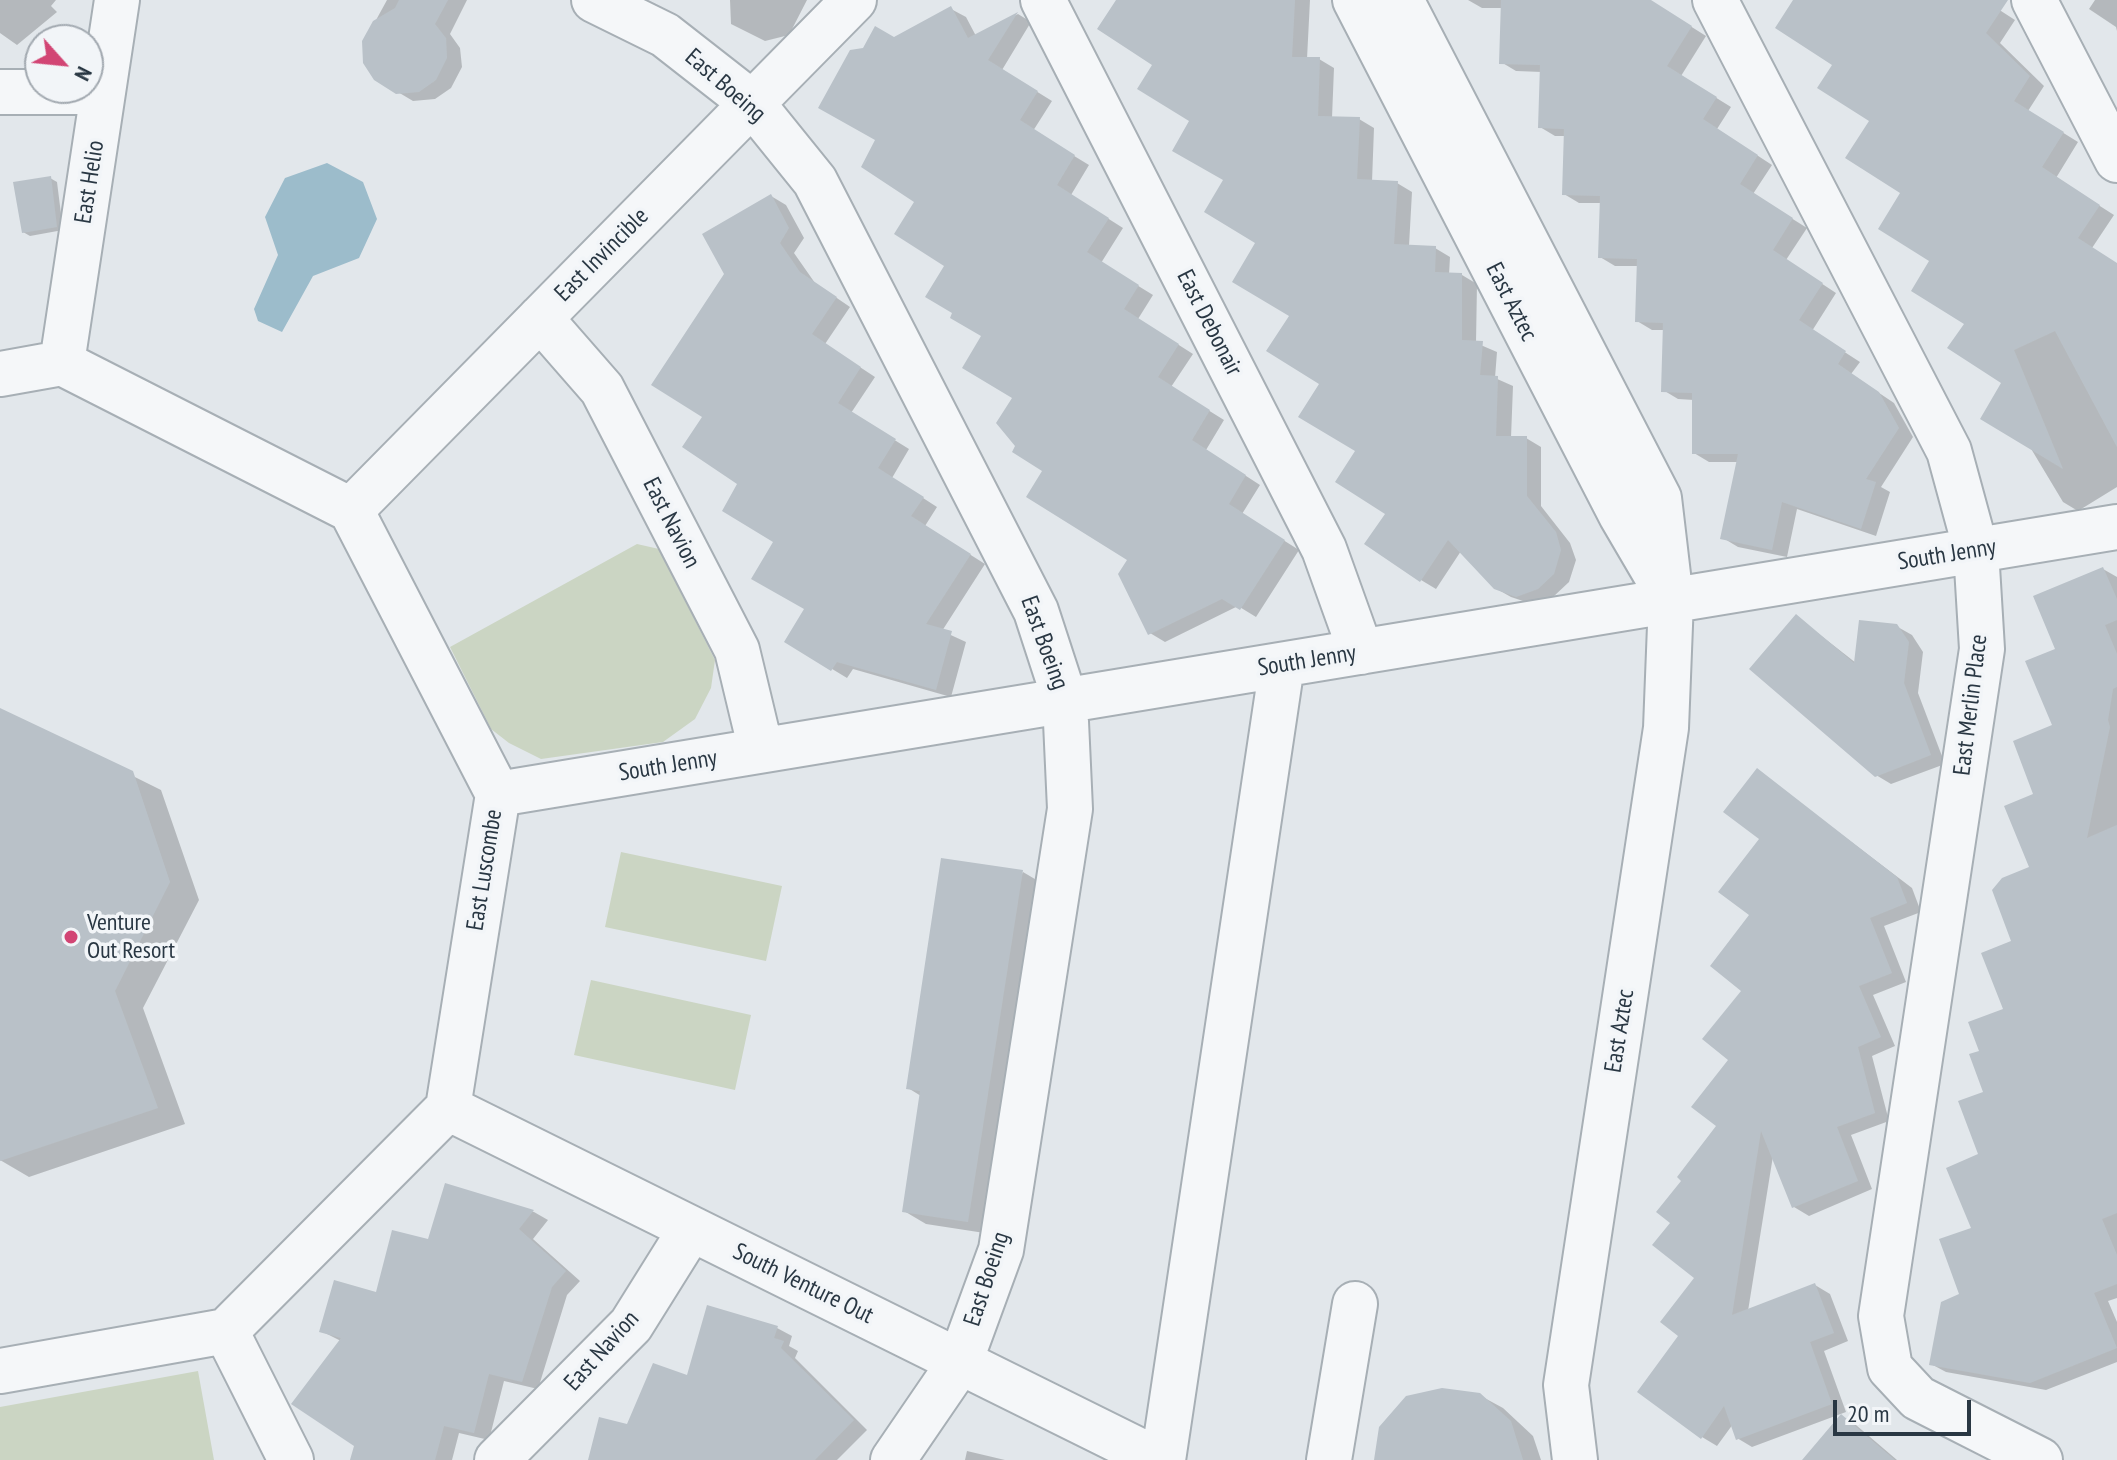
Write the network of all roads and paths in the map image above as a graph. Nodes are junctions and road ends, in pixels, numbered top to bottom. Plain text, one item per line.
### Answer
1 (117, 0) edge
2 (594, 0) edge
3 (854, 0) edge
4 (1043, 0) edge
5 (1355, 0) edge
6 (1401, 0) edge
7 (1715, 0) edge
8 (2034, 0) edge
9 (104, 85) edge
10 (0, 92) edge
11 (24, 92) edge
12 (752, 103) junction
13 (101, 104) edge
14 (2117, 160) edge
15 (540, 318) junction
16 (62, 363) junction
17 (0, 374) edge
18 (351, 510) junction
19 (2117, 527) edge
20 (1976, 550) junction
21 (1671, 600) junction
22 (1361, 652) junction
23 (1282, 665) junction
24 (1065, 700) junction
25 (761, 750) junction
26 (498, 794) junction
27 (448, 1108) junction
28 (691, 1229) junction
29 (1355, 1304) dead end
30 (226, 1331) junction
31 (960, 1362) junction
32 (0, 1371) edge
33 (291, 1460) edge
34 (497, 1460) edge
35 (893, 1460) edge
36 (1161, 1460) edge
37 (1329, 1460) edge
38 (1575, 1460) edge
39 (2040, 1460) edge

1 - 9 lane, East Helio
2 - 12 lane, East Boeing
3 - 12 lane, East Invincible
4 - 22 lane, East Debonair
5 - 21 lane, East Aztec
6 - 21 lane, East Aztec
7 - 20 lane, East Merlin Place
8 - 14 lane
10 - 11 lane
12 - 15 lane, East Invincible
12 - 24 lane, East Boeing
13 - 16 lane, East Helio
15 - 18 lane, East Invincible
15 - 25 lane, East Navion
16 - 17 lane
16 - 18 lane
18 - 26 lane, East Luscombe
19 - 20 lane, South Jenny
20 - 21 lane, South Jenny
20 - 39 lane, East Merlin Place
21 - 22 lane, South Jenny
21 - 38 lane, East Aztec
22 - 23 lane, South Jenny
23 - 24 lane, South Jenny
23 - 36 lane
24 - 25 lane, South Jenny
24 - 31 lane, East Boeing
25 - 26 lane, South Jenny
26 - 27 lane, East Luscombe
27 - 28 lane, South Venture Out
27 - 30 lane
28 - 31 lane, South Venture Out
28 - 34 lane, East Navion
29 - 37 lane
30 - 32 lane
30 - 33 lane
31 - 35 lane, East Boeing
31 - 36 lane, South Venture Out

